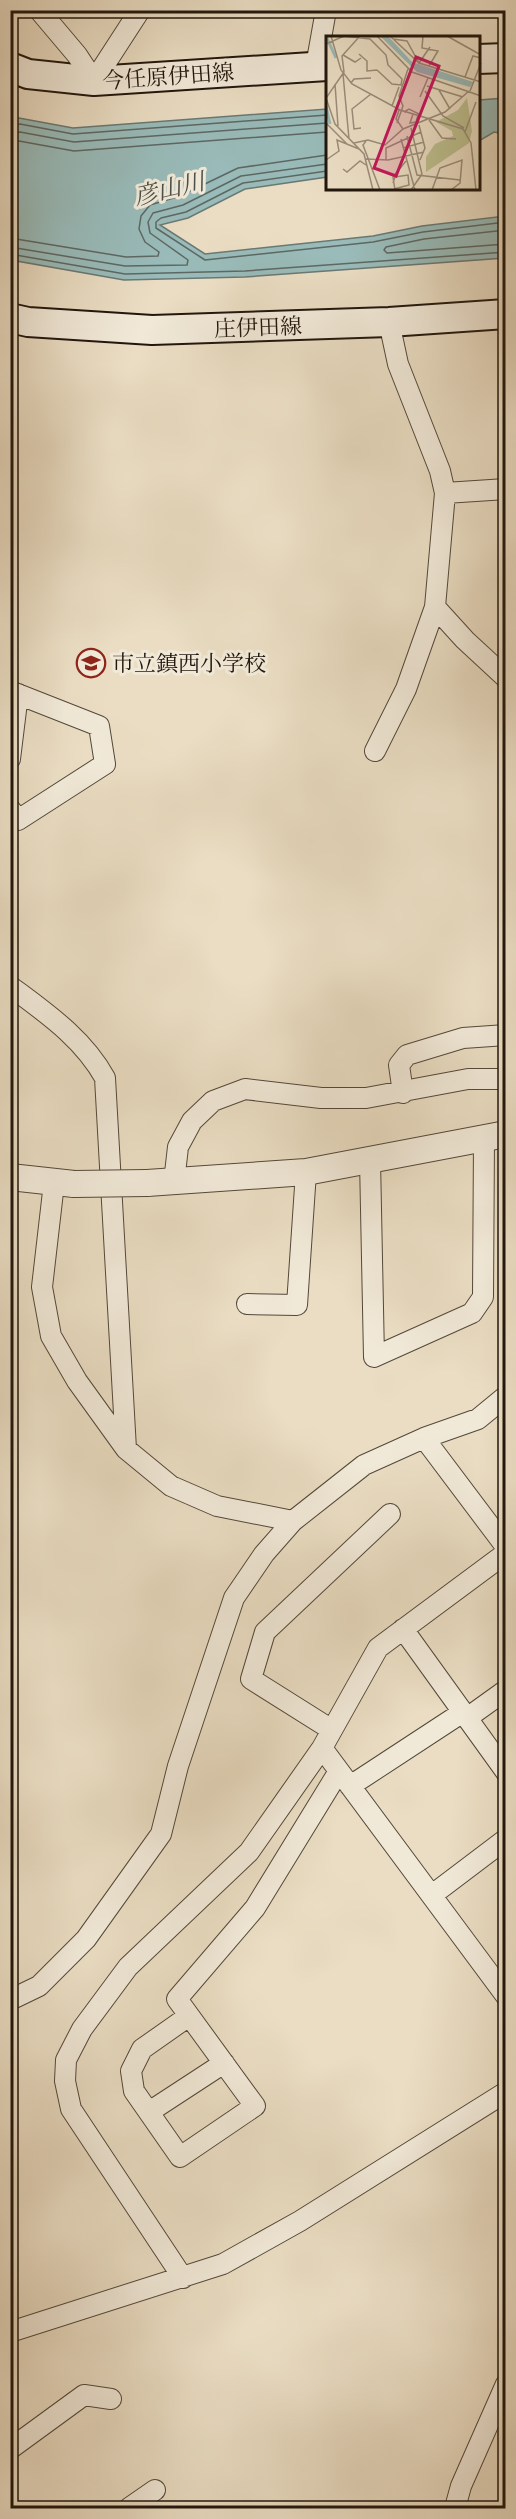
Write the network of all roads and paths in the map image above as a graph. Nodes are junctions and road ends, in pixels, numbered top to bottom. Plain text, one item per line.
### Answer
1 (39, 10) edge
2 (140, 10) edge
3 (326, 10) edge
4 (506, 58) edge
5 (480, 59) edge
6 (322, 66) edge
7 (10, 67) edge
8 (94, 81) junction
9 (506, 314) edge
10 (10, 318) edge
11 (390, 322) junction
12 (506, 489) edge
13 (445, 493) junction
14 (435, 607) junction
15 (506, 678) edge
16 (14, 692) edge
17 (375, 751) dead end
18 (10, 759) edge
19 (10, 809) edge
20 (10, 986) edge
21 (506, 1035) edge
22 (506, 1081) edge
23 (404, 1092) junction
24 (495, 1136) edge
25 (370, 1160) junction
26 (306, 1172) junction
27 (10, 1177) edge
28 (174, 1182) junction
29 (64, 1184) junction
30 (247, 1304) dead end
31 (506, 1396) edge
32 (424, 1438) junction
33 (126, 1449) junction
34 (390, 1515) dead end
35 (292, 1521) junction
36 (506, 1547) edge
37 (506, 1553) edge
38 (403, 1629) junction
39 (506, 1690) edge
40 (465, 1715) junction
41 (332, 1730) junction
42 (322, 1748) junction
43 (506, 1772) edge
44 (345, 1779) junction
45 (506, 1839) edge
46 (432, 1894) junction
47 (504, 1993) edge
48 (10, 2000) edge
49 (189, 2016) junction
50 (224, 2063) junction
51 (506, 2092) edge
52 (149, 2112) junction
53 (183, 2278) junction
54 (10, 2332) edge
55 (506, 2384) edge
56 (111, 2398) dead end
57 (10, 2450) edge
58 (155, 2490) dead end
59 (129, 2508) edge
60 (455, 2508) edge

1 - 8 street
2 - 8 street
3 - 6 street
4 - 5 main road
6 - 8 main road, 今任原伊田線
7 - 8 main road, 今任原伊田線
9 - 11 main road, 庄伊田線
10 - 11 main road, 庄伊田線
11 - 13 street
12 - 13 street
13 - 14 street
14 - 15 street
14 - 17 street
16 - 18 street
16 - 19 street
20 - 33 street
21 - 23 street
22 - 23 street
23 - 28 street
24 - 25 street
24 - 25 street
25 - 26 street
26 - 28 street
26 - 30 street
27 - 29 street
28 - 29 street, bridge
29 - 33 street
31 - 32 street
32 - 35 street
32 - 36 street
33 - 35 street
34 - 41 street
35 - 48 street
37 - 38 street
38 - 40 street
38 - 41 street
39 - 40 street
40 - 43 street
40 - 44 street
41 - 42 street
42 - 44 street
42 - 53 street
44 - 46 street
44 - 49 street
45 - 46 street
46 - 47 street
49 - 50 street
49 - 52 street
50 - 52 street
50 - 52 street
51 - 53 street
53 - 54 street
55 - 60 street
56 - 57 street
58 - 59 street

